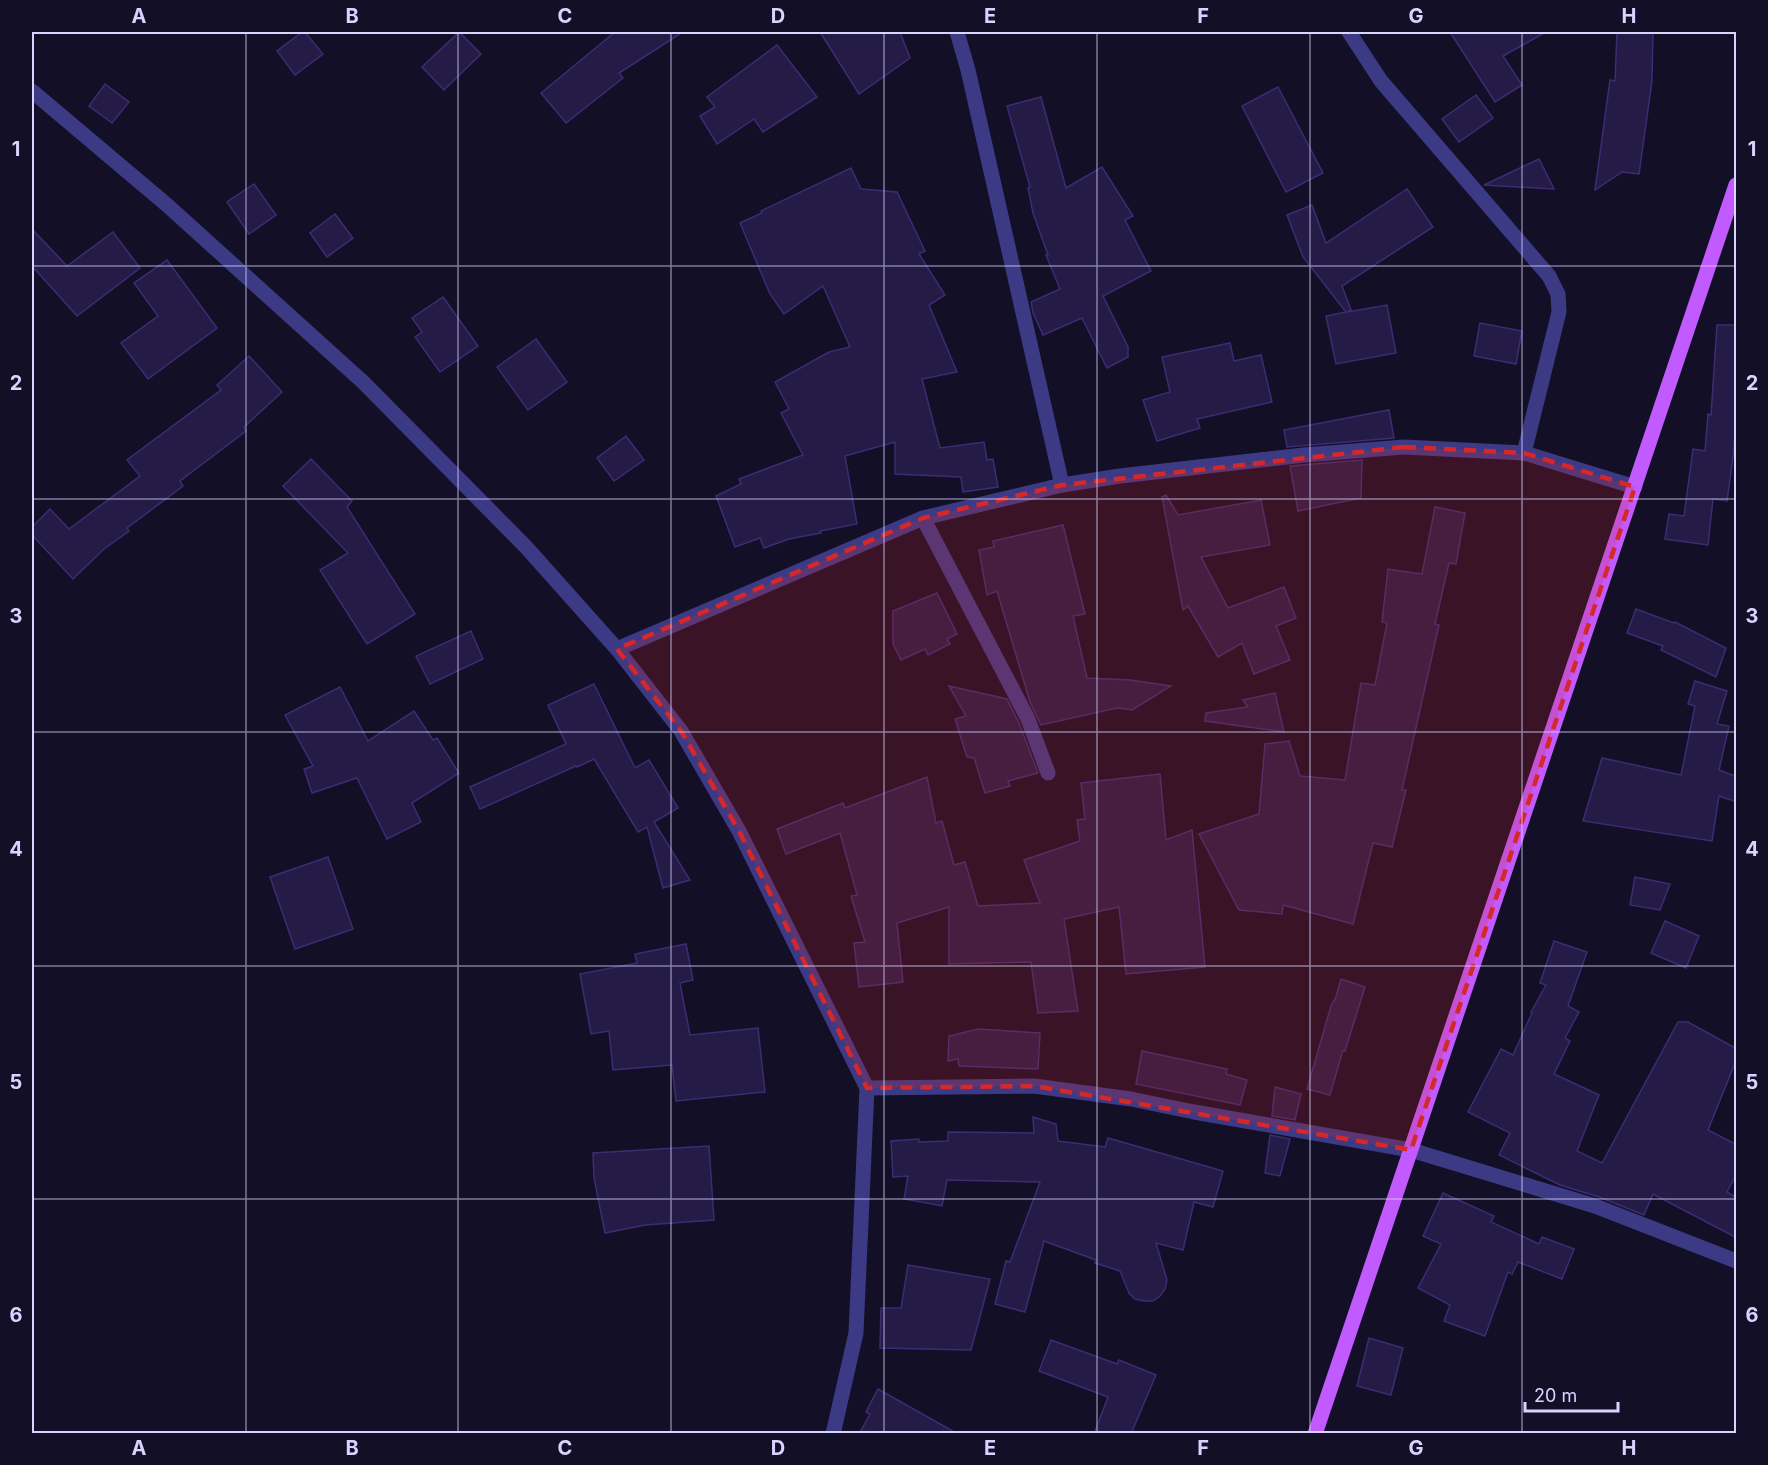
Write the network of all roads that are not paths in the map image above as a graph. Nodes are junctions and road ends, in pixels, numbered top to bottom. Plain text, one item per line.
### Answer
1 (957, 32) edge
2 (1349, 32) edge
3 (32, 91) edge
4 (1737, 185) edge
5 (1524, 453) junction
6 (1062, 485) junction
7 (1635, 487) junction
8 (922, 518) junction
9 (617, 649) junction
10 (1048, 773) dead end
11 (867, 1088) junction
12 (1411, 1150) junction
13 (1737, 1261) edge
14 (833, 1434) edge
15 (1315, 1434) edge

1 - 6 street
2 - 5 street
3 - 9 street
4 - 7 main road
5 - 6 street
5 - 7 street
6 - 8 street
7 - 12 main road
8 - 9 street
8 - 10 street
9 - 11 street
11 - 12 street
11 - 14 street
12 - 13 street
12 - 15 main road

